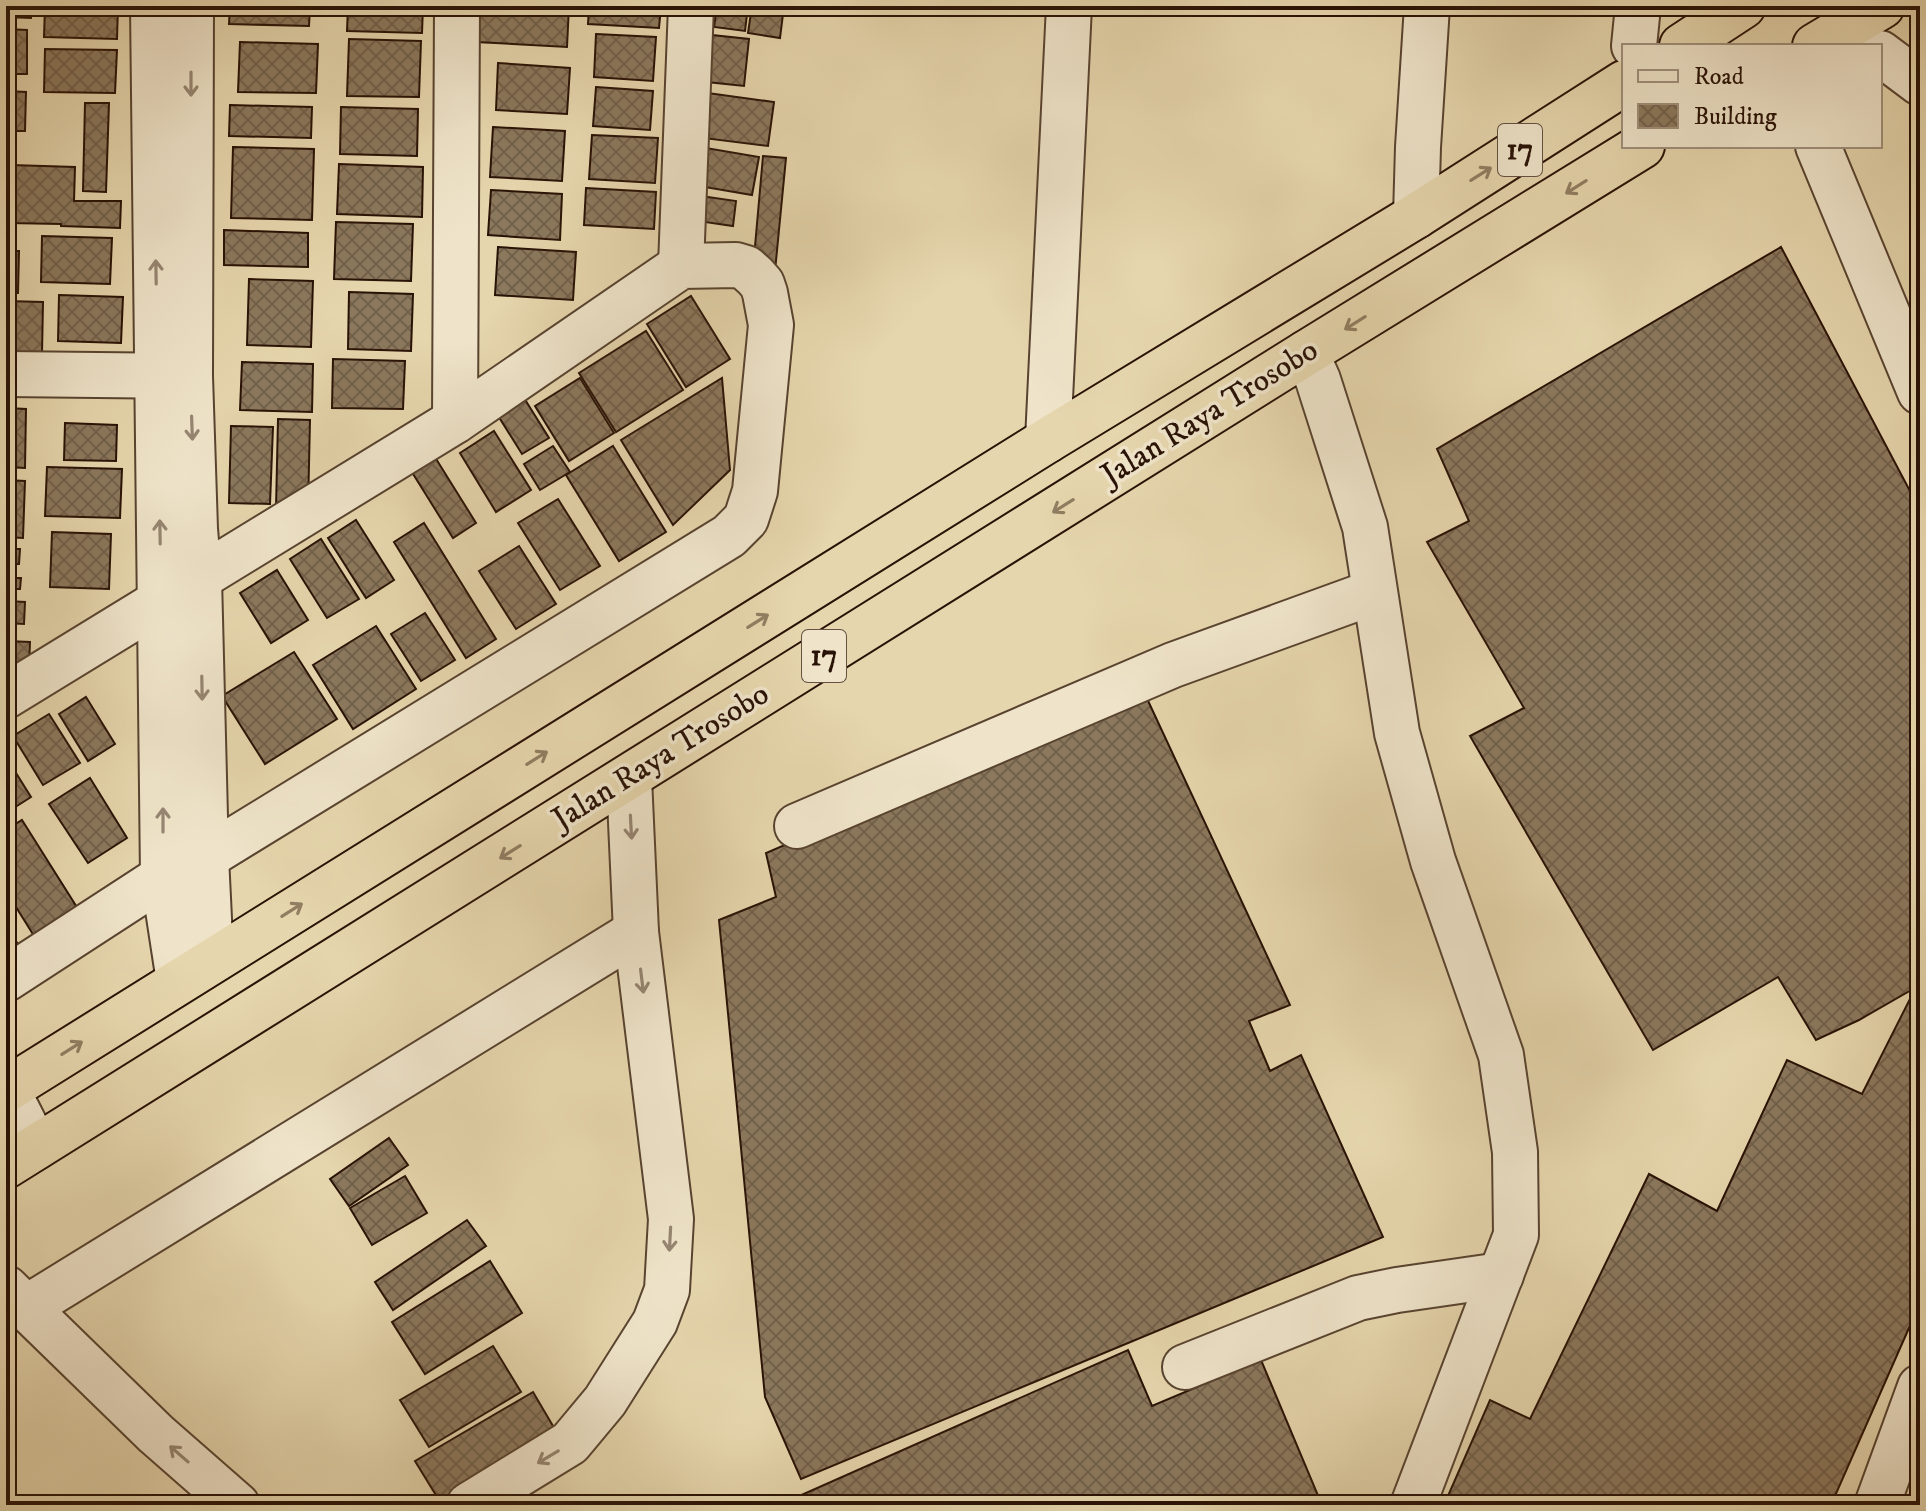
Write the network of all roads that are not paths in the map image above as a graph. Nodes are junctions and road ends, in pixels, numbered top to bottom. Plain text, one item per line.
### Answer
1 (177, 6) edge
2 (457, 6) edge
3 (691, 6) edge
4 (1069, 6) edge
5 (1427, 6) edge
6 (1638, 6) edge
7 (1743, 6) edge
8 (1872, 32) edge
9 (1634, 44) edge
10 (1685, 44) edge
11 (1823, 44) edge
12 (1920, 83) edge
13 (1622, 84) edge
14 (1639, 148) edge
15 (1819, 148) edge
16 (1416, 216) junction
17 (681, 266) junction
18 (1306, 353) junction
19 (6, 374) edge
20 (174, 376) junction
21 (1920, 392) edge
22 (455, 421) junction
23 (1048, 440) junction
24 (199, 578) junction
25 (1374, 592) junction
26 (161, 601) junction
27 (6, 696) edge
28 (629, 778) junction
29 (797, 826) dead end
30 (206, 857) junction
31 (163, 877) junction
32 (636, 932) junction
33 (195, 971) junction
34 (6, 979) edge
35 (6, 1089) edge
36 (21, 1156) edge
37 (1501, 1275) junction
38 (16, 1298) edge
39 (1185, 1367) dead end
40 (1920, 1387) edge
41 (237, 1505) edge
42 (469, 1505) edge
43 (1413, 1505) edge
44 (1877, 1505) edge

1 - 20 street
2 - 22 street
3 - 17 street
4 - 23 street
5 - 16 street
6 - 9 street
7 - 10 highway
8 - 11 highway
8 - 12 street
16 -> 13 highway, Jalan Raya Trosobo / 17
14 -> 18 highway, Jalan Raya Trosobo / 17
15 - 21 street
16 - 23 highway, Jalan Raya Trosobo / 17
17 - 22 street
17 - 30 street
18 - 25 street
18 -> 28 highway, Jalan Raya Trosobo / 17
19 - 20 street
20 -> 24 street
26 -> 20 street
22 - 24 street
33 -> 23 highway, Jalan Raya Trosobo / 17
24 - 26 street
24 -> 30 street
25 - 29 street
25 - 37 street
26 - 27 street
31 -> 26 street
28 -> 32 street
28 -> 36 highway, Jalan Raya Trosobo / 17
30 - 31 street
30 - 33 street
31 - 33 street
31 - 34 street
32 - 38 street
32 -> 42 street
35 -> 33 highway, Jalan Raya Trosobo / 17
35 - 36 street
37 - 39 street
37 - 43 street
41 -> 38 street
40 - 44 street

